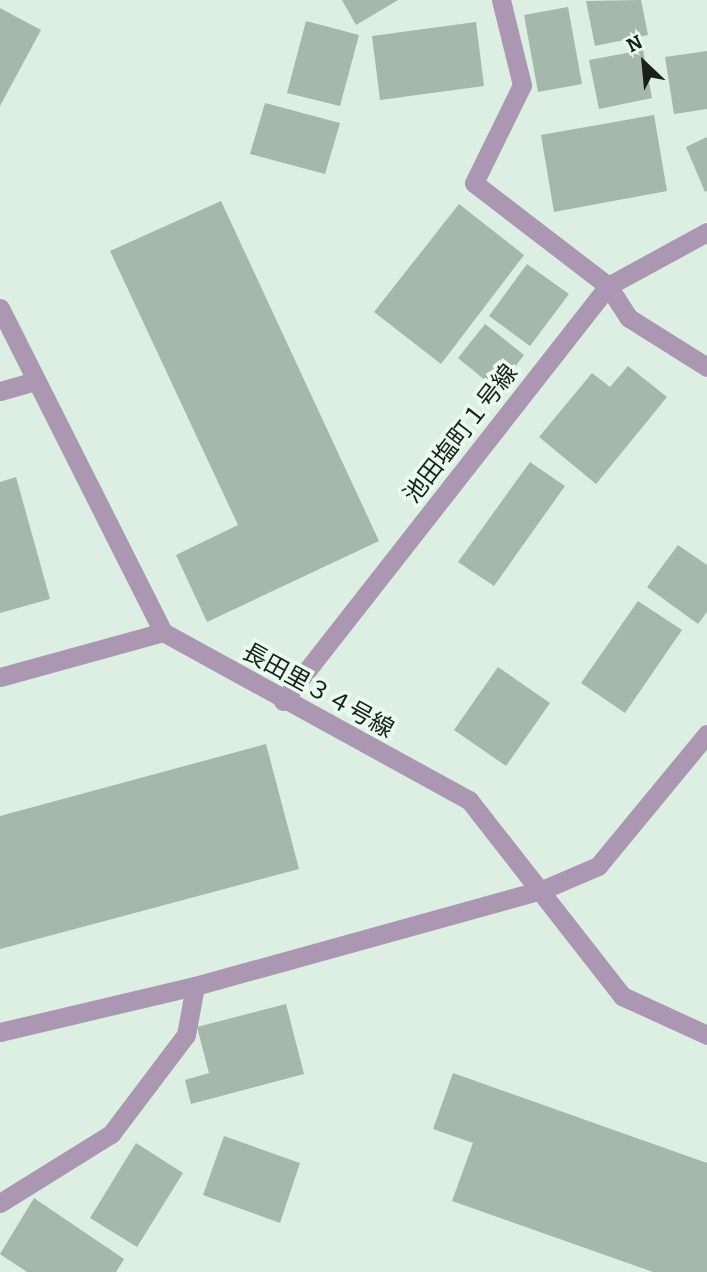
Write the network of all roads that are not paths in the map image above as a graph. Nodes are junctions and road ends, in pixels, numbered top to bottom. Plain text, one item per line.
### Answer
1 (502, 0) edge
2 (707, 232) edge
3 (608, 286) junction
4 (0, 308) edge
5 (707, 367) edge
6 (36, 381) junction
7 (0, 391) edge
8 (163, 632) junction
9 (0, 677) edge
10 (283, 701) junction
11 (707, 734) edge
12 (542, 890) junction
13 (195, 986) junction
14 (0, 1032) edge
15 (707, 1035) edge
16 (0, 1203) edge

1 - 3 street
2 - 3 street, 池田塩町１号線
3 - 5 street
3 - 10 street, 池田塩町１号線
4 - 6 street
6 - 7 street
6 - 8 street
8 - 9 street
8 - 10 street, 長田里３４号線
10 - 12 street, 長田里３４号線
11 - 12 street
12 - 13 street
12 - 15 street, 長田里３４号線
13 - 14 street
13 - 16 street

